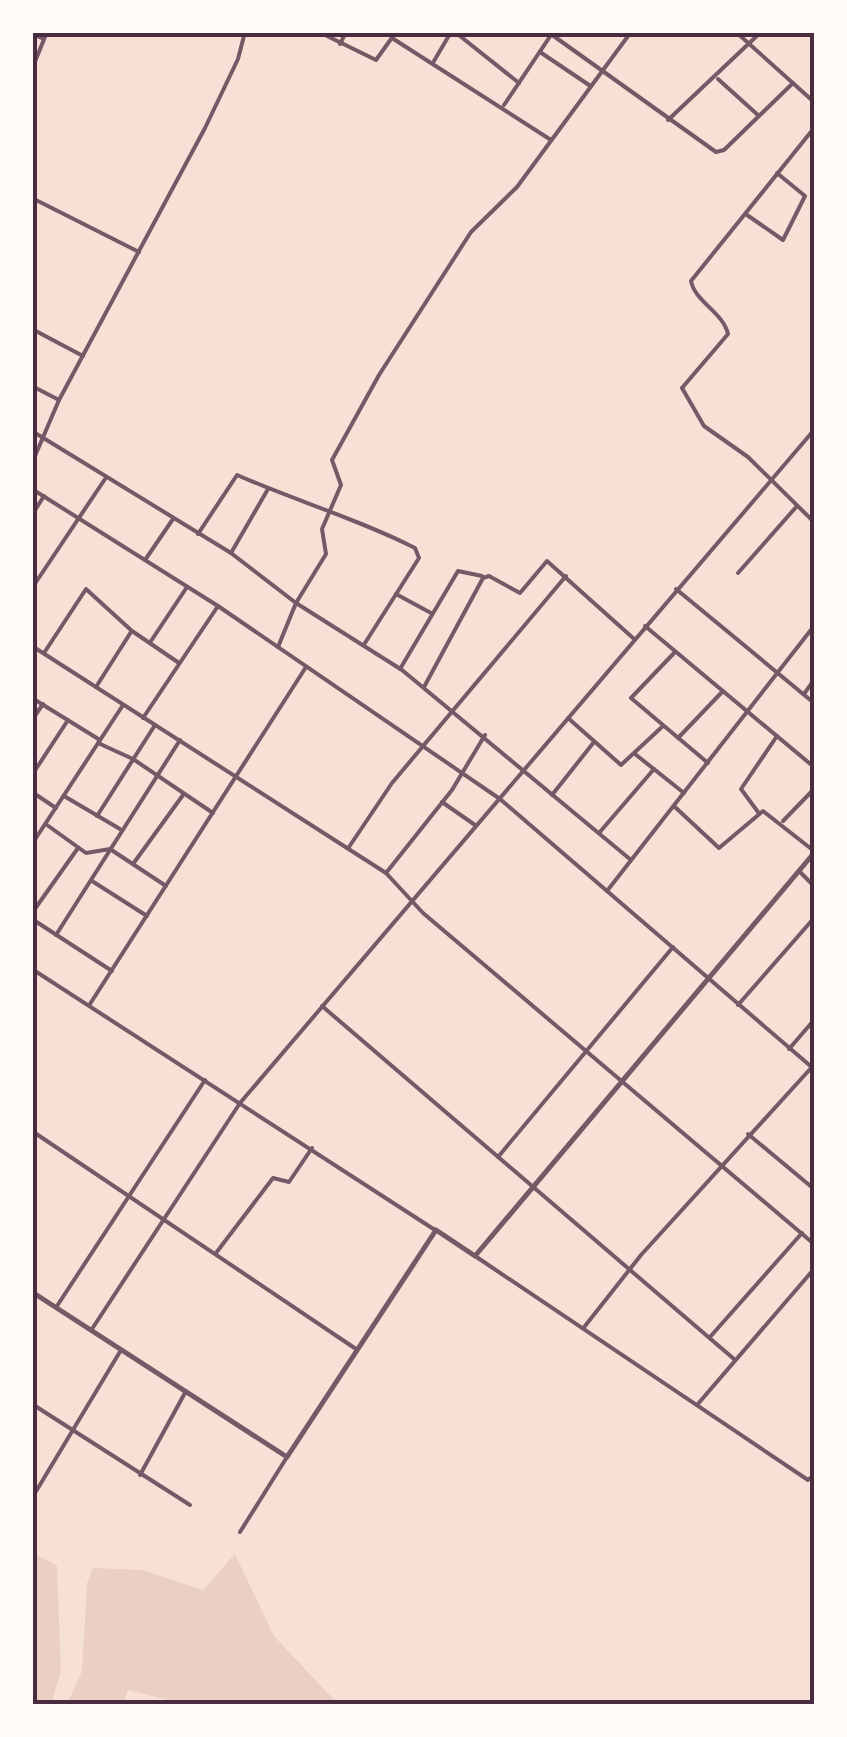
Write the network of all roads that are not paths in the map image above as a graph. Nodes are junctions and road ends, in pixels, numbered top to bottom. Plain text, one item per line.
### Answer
1 (47, 32) edge
2 (245, 32) edge
3 (319, 32) edge
4 (346, 32) edge
5 (453, 32) edge
6 (631, 32) edge
7 (736, 32) edge
8 (761, 32) edge
9 (32, 34) edge
10 (551, 34) edge
11 (394, 35) edge
12 (44, 39) junction
13 (340, 44) junction
14 (750, 44) junction
15 (540, 52) junction
16 (434, 62) junction
17 (32, 69) edge
18 (600, 70) junction
19 (716, 78) junction
20 (519, 83) junction
21 (793, 84) junction
22 (589, 85) junction
23 (814, 102) edge
24 (504, 105) junction
25 (759, 116) junction
26 (668, 120) junction
27 (814, 128) edge
28 (551, 140) junction
29 (777, 173) junction
30 (32, 198) edge
31 (745, 214) junction
32 (139, 252) junction
33 (32, 329) edge
34 (83, 356) junction
35 (32, 386) edge
36 (58, 400) junction
37 (814, 430) edge
38 (32, 432) edge
39 (44, 438) junction
40 (32, 463) edge
41 (106, 478) junction
42 (772, 482) junction
43 (32, 489) edge
44 (268, 489) junction
45 (44, 496) junction
46 (797, 506) junction
47 (330, 513) junction
48 (32, 515) edge
49 (80, 518) junction
50 (173, 519) junction
51 (814, 522) edge
52 (198, 534) junction
53 (231, 553) junction
54 (145, 560) junction
55 (738, 573) dead end
56 (485, 576) junction
57 (566, 576) junction
58 (187, 587) junction
59 (32, 588) edge
60 (676, 589) junction
61 (396, 594) junction
62 (296, 604) junction
63 (218, 606) junction
64 (431, 613) junction
65 (645, 626) junction
66 (814, 626) edge
67 (132, 630) junction
68 (634, 639) junction
69 (150, 643) junction
70 (364, 645) junction
71 (32, 646) edge
72 (277, 648) junction
73 (675, 652) junction
74 (44, 653) junction
75 (180, 664) junction
76 (306, 667) junction
77 (400, 669) junction
78 (776, 670) junction
79 (814, 680) edge
80 (96, 687) junction
81 (424, 687) junction
82 (723, 691) junction
83 (804, 694) junction
84 (32, 698) edge
85 (814, 703) edge
86 (43, 704) junction
87 (123, 705) junction
88 (455, 711) junction
89 (749, 712) junction
90 (144, 718) junction
91 (568, 718) junction
92 (32, 720) edge
93 (68, 720) junction
94 (155, 724) junction
95 (663, 726) junction
96 (485, 735) junction
97 (777, 736) junction
98 (678, 738) junction
99 (180, 740) junction
100 (99, 742) junction
101 (594, 742) junction
102 (423, 747) junction
103 (634, 754) junction
104 (133, 758) junction
105 (708, 763) junction
106 (814, 768) edge
107 (654, 769) junction
108 (523, 771) junction
109 (461, 774) junction
110 (32, 775) edge
111 (237, 775) junction
112 (157, 776) junction
113 (814, 789) edge
114 (32, 792) edge
115 (684, 793) junction
116 (183, 795) junction
117 (552, 795) junction
118 (64, 796) junction
119 (500, 799) junction
120 (442, 802) junction
121 (674, 806) junction
122 (56, 808) junction
123 (758, 812) junction
124 (213, 813) junction
125 (98, 816) junction
126 (782, 823) junction
127 (45, 824) junction
128 (476, 826) junction
129 (122, 830) junction
130 (599, 833) junction
131 (33, 842) edge
132 (349, 847) junction
133 (78, 848) junction
134 (110, 849) junction
135 (814, 852) edge
136 (631, 860) junction
137 (133, 865) junction
138 (799, 871) junction
139 (386, 873) junction
140 (92, 880) junction
141 (166, 886) junction
142 (814, 886) edge
143 (607, 891) junction
144 (412, 900) junction
145 (32, 916) edge
146 (147, 916) junction
147 (814, 918) edge
148 (56, 935) junction
149 (673, 948) junction
150 (32, 969) edge
151 (112, 971) junction
152 (709, 978) junction
153 (738, 1005) junction
154 (90, 1006) junction
155 (322, 1006) junction
156 (814, 1020) edge
157 (788, 1049) junction
158 (585, 1053) junction
159 (813, 1068) edge
160 (205, 1080) junction
161 (621, 1082) junction
162 (240, 1102) junction
163 (32, 1131) edge
164 (748, 1134) junction
165 (312, 1148) junction
166 (498, 1157) junction
167 (721, 1165) junction
168 (534, 1187) junction
169 (814, 1188) edge
170 (128, 1196) junction
171 (164, 1220) junction
172 (436, 1230) junction
173 (802, 1233) junction
174 (814, 1244) edge
175 (216, 1254) junction
176 (476, 1256) junction
177 (814, 1269) edge
178 (629, 1270) junction
179 (32, 1292) edge
180 (56, 1307) junction
181 (584, 1328) junction
182 (91, 1330) junction
183 (710, 1337) junction
184 (357, 1349) junction
185 (121, 1350) junction
186 (734, 1359) junction
187 (186, 1391) junction
188 (32, 1404) edge
189 (697, 1405) junction
190 (74, 1432) junction
191 (288, 1457) junction
192 (140, 1475) junction
193 (814, 1475) edge
194 (32, 1498) edge
195 (190, 1505) dead end
196 (240, 1532) dead end

1 - 12 street
2 - 32 street
3 - 13 street
4 - 13 street
5 - 16 street
5 - 20 street
6 - 18 street
7 - 14 street
8 - 14 street
9 - 12 street
10 - 15 street
10 - 18 street
11 - 13 street
11 - 16 street
12 - 17 street
14 - 19 street
14 - 21 street
15 - 20 street
15 - 22 street
16 - 24 street
18 - 22 street
18 - 26 street
19 - 25 street
19 - 26 street
20 - 24 street
21 - 23 street
21 - 25 street
22 - 28 street
24 - 28 street
25 - 26 street
27 - 29 street
28 - 47 street
29 - 31 street
29 - 31 street
30 - 32 street
31 - 42 street
32 - 34 street
33 - 34 street
34 - 36 street
35 - 36 street
36 - 39 street
37 - 42 street
38 - 39 street
39 - 40 street
39 - 41 street
41 - 49 street
41 - 50 street
42 - 46 street
42 - 60 street
43 - 45 street
44 - 47 street
44 - 52 street
44 - 53 street
45 - 48 street
45 - 49 street
46 - 51 street
46 - 55 street
47 - 61 street
47 - 62 street
49 - 54 street
49 - 59 street
50 - 52 street
50 - 54 street
52 - 53 street
53 - 62 street
54 - 58 street
56 - 57 street
56 - 64 street
56 - 81 street
57 - 68 street
57 - 88 street
58 - 63 street
58 - 69 street
60 - 65 street
60 - 78 street
61 - 64 street
61 - 70 street
62 - 70 street
62 - 72 street
63 - 72 street
63 - 75 street
64 - 77 street
65 - 68 street
65 - 73 street
66 - 78 street
67 - 69 street
67 - 74 street
67 - 80 street
68 - 91 street
69 - 75 street
70 - 77 street
71 - 74 street
72 - 76 street
73 - 82 street
73 - 95 street
74 - 80 street
75 - 90 street
76 - 102 street
76 - 111 street
77 - 81 street
78 - 83 street
78 - 89 street
79 - 83 street
80 - 87 street
81 - 88 street
82 - 89 street
82 - 98 street
83 - 85 street
84 - 86 street
86 - 92 street
86 - 93 street
87 - 90 street
87 - 100 street
88 - 96 street
88 - 102 street
89 - 97 street
89 - 105 street
90 - 94 street
91 - 101 street
91 - 108 street
93 - 100 street
93 - 110 street
94 - 99 street
94 - 104 street
95 - 98 street
95 - 103 street
96 - 108 street
96 - 109 street
97 - 106 street
97 - 123 street
98 - 105 street
99 - 111 street
99 - 112 street
100 - 104 street
100 - 118 street
101 - 103 street
101 - 117 street
102 - 109 street
102 - 132 street
103 - 107 street
104 - 112 street
104 - 125 street
105 - 115 street
107 - 115 street
107 - 130 street
108 - 117 street
108 - 119 street
109 - 119 street
109 - 120 street
111 - 124 street
111 - 132 street
112 - 116 street
112 - 129 street
113 - 126 street
114 - 122 street
115 - 121 street
116 - 124 street
116 - 137 street
117 - 130 street
118 - 122 street
118 - 125 street
119 - 128 street
119 - 143 street
120 - 128 street
120 - 139 street
121 - 123 street
121 - 136 street
122 - 127 street
123 - 126 street
124 - 141 street
125 - 129 street
126 - 135 street
127 - 131 street
127 - 133 street
128 - 144 street
129 - 134 street
130 - 136 street
132 - 139 street
133 - 134 street
133 - 145 street
134 - 137 street
134 - 140 street
135 - 138 street
136 - 143 street
137 - 141 street
138 - 142 street
138 - 152 street
139 - 144 street
140 - 146 street
140 - 148 street
141 - 146 street
143 - 149 street
144 - 155 street
144 - 158 street
145 - 148 street
146 - 151 street
147 - 153 street
148 - 151 street
149 - 152 street
149 - 158 street
150 - 154 street
151 - 154 street
152 - 153 street
152 - 161 street
153 - 157 street
154 - 160 street
155 - 162 street
155 - 166 street
156 - 157 street
157 - 159 street
158 - 161 street
158 - 166 street
159 - 164 street
160 - 162 street
160 - 170 street
161 - 167 street
161 - 168 street
162 - 165 street
162 - 171 street
163 - 170 street
164 - 167 street
164 - 169 street
165 - 172 street
165 - 175 street
166 - 168 street
167 - 173 street
167 - 178 street
168 - 176 street
168 - 178 street
170 - 171 street
170 - 180 street
171 - 175 street
171 - 182 street
172 - 176 street
172 - 184 street
173 - 174 street
173 - 183 street
175 - 184 street
176 - 181 street
177 - 186 street
178 - 181 street
178 - 183 street
179 - 180 street
180 - 182 street
181 - 189 street
182 - 185 street
183 - 186 street
184 - 191 street
185 - 187 street
185 - 190 street
186 - 189 street
187 - 191 street
187 - 192 street
188 - 190 street
189 - 193 street
190 - 192 street
190 - 194 street
191 - 196 street
192 - 195 street

